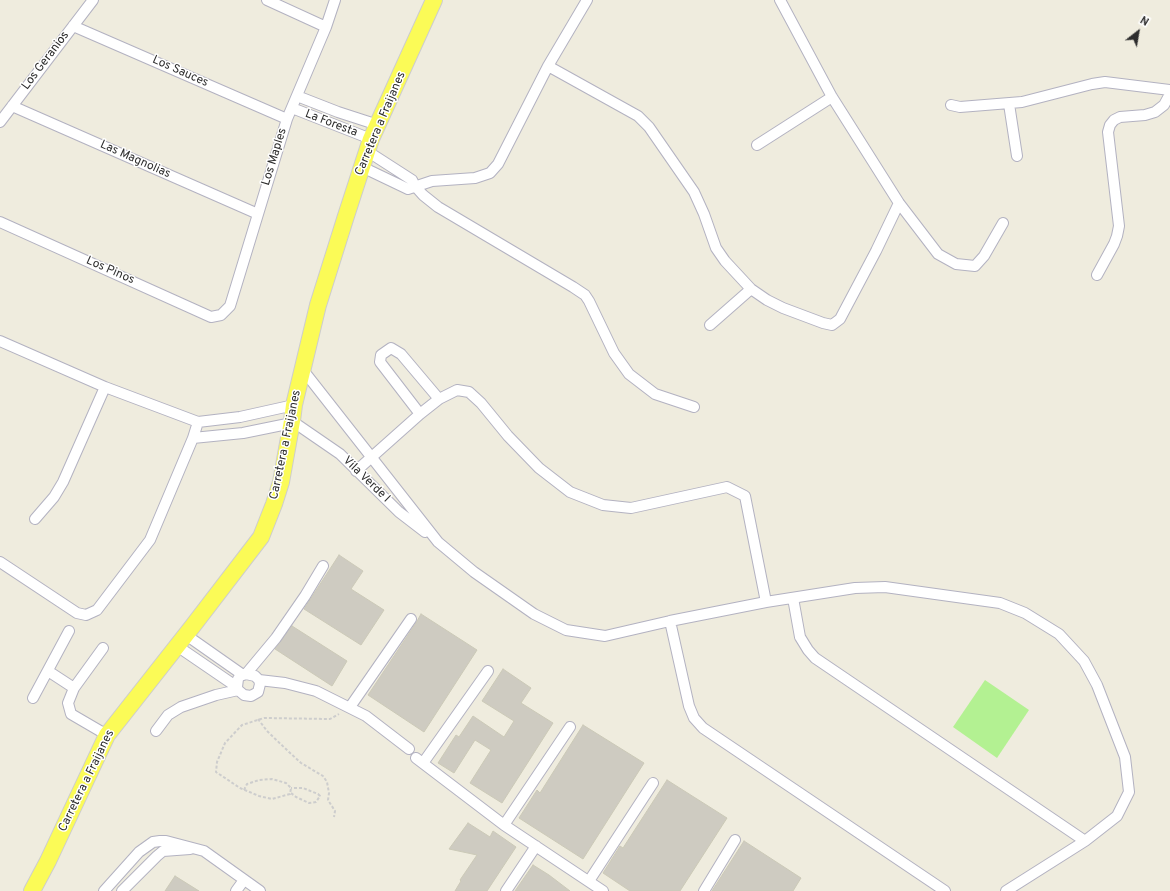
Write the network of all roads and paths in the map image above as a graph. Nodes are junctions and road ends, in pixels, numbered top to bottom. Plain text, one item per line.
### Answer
1 (93, 0) edge
2 (267, 0) edge
3 (335, 0) edge
4 (434, 0) edge
5 (587, 0) edge
6 (780, 0) edge
7 (73, 26) junction
8 (326, 27) junction
9 (548, 66) junction
10 (1170, 90) edge
11 (1170, 94) edge
12 (297, 96) junction
13 (832, 97) junction
14 (1009, 104) junction
15 (950, 105) dead end
16 (12, 106) junction
17 (292, 108) junction
18 (287, 119) junction
19 (0, 122) edge
20 (372, 139) junction
21 (757, 145) dead end
22 (1017, 156) dead end
23 (362, 167) junction
24 (415, 186) junction
25 (899, 203) junction
26 (258, 214) junction
27 (0, 222) edge
28 (1002, 223) dead end
29 (1097, 274) dead end
30 (751, 289) junction
31 (221, 315) joint
32 (710, 326) dead end
33 (0, 341) edge
34 (303, 370) junction
35 (105, 387) junction
36 (439, 399) junction
37 (294, 405) junction
38 (694, 407) dead end
39 (420, 414) junction
40 (198, 422) junction
41 (292, 422) junction
42 (193, 438) junction
43 (371, 458) junction
44 (356, 471) junction
45 (35, 519) dead end
46 (438, 542) junction
47 (0, 562) edge
48 (323, 566) dead end
49 (793, 598) junction
50 (766, 602) junction
51 (412, 619) dead end
52 (670, 621) junction
53 (70, 631) dead end
54 (181, 640) junction
55 (103, 648) dead end
56 (48, 671) junction
57 (488, 671) dead end
58 (245, 674) junction
59 (259, 680) junction
60 (74, 688) junction
61 (238, 689) junction
62 (34, 698) dead end
63 (347, 706) junction
64 (258, 719) junction
65 (570, 727) dead end
66 (156, 731) dead end
67 (107, 735) junction
68 (416, 757) junction
69 (653, 783) dead end
70 (291, 788) junction
71 (244, 790) junction
72 (291, 793) junction
73 (334, 817) dead end
74 (504, 825) junction
75 (735, 840) dead end
76 (1085, 841) junction
77 (536, 846) junction
78 (198, 848) junction
79 (244, 880) junction
80 (588, 881) junction
81 (32, 891) edge
82 (104, 891) edge
83 (122, 891) edge
84 (236, 891) edge
85 (260, 891) edge
86 (506, 891) edge
87 (603, 891) edge
88 (704, 891) edge
89 (944, 891) edge
90 (1006, 891) edge

1 - 7 street, Los Geranios
2 - 8 street
3 - 8 street, Los Maples
4 - 20 main road, Carretera a Fraijanes
5 - 9 street
6 - 13 street
7 - 16 street, Los Geranios
7 - 18 street, Los Sauces
8 - 12 street, Los Maples
9 - 24 street
9 - 30 street
10 - 14 street
11 - 29 street
12 - 17 street, Los Maples
12 - 20 street, La Foresta
13 - 21 street
13 - 25 street
14 - 15 street
14 - 22 street
16 - 19 street, Los Geranios
16 - 26 street, Las Magnolias
17 - 18 street, Los Maples
17 - 20 street, La Foresta
18 - 26 street, Los Maples
20 - 23 main road, Carretera a Fraijanes
20 - 24 street
23 - 24 street
23 - 34 main road, Carretera a Fraijanes
24 - 38 street
25 - 28 street
25 - 30 street
26 - 31 street, Los Maples
27 - 31 street, Los Pinos
30 - 32 street
33 - 35 street
34 - 37 main road, Carretera a Fraijanes
34 - 43 street
35 - 40 street
35 - 45 street
36 - 39 street
36 - 39 street
36 - 50 street
37 - 40 street
37 - 41 main road, Carretera a Fraijanes
39 - 43 street
40 - 42 street
41 - 42 street
41 - 44 street, Vila Verde I
41 - 54 main road, Carretera a Fraijanes
42 - 47 street
43 - 44 street
43 - 46 street
44 - 46 street, Vila Verde I
46 - 52 street
48 - 58 street
49 - 50 street
49 - 76 street
49 - 76 street
50 - 52 street
51 - 63 street
52 - 89 street
53 - 56 street
54 - 58 street
54 - 61 street
54 - 67 main road, Carretera a Fraijanes
55 - 60 street
56 - 60 street
56 - 62 street
57 - 68 street
58 - 59 street
58 - 61 street
59 - 61 street
59 - 63 street
60 - 67 street
61 - 66 street
63 - 64 path
63 - 68 street
64 - 71 path
64 - 73 path
65 - 74 street
67 - 81 main road, Carretera a Fraijanes
68 - 74 street
69 - 80 street
70 - 71 path
70 - 72 path
70 - 72 path
71 - 72 path
74 - 77 street
75 - 88 street
76 - 90 street
77 - 80 street
77 - 86 street
78 - 79 street
78 - 82 street
78 - 83 street
79 - 84 street
79 - 85 street
80 - 87 street

